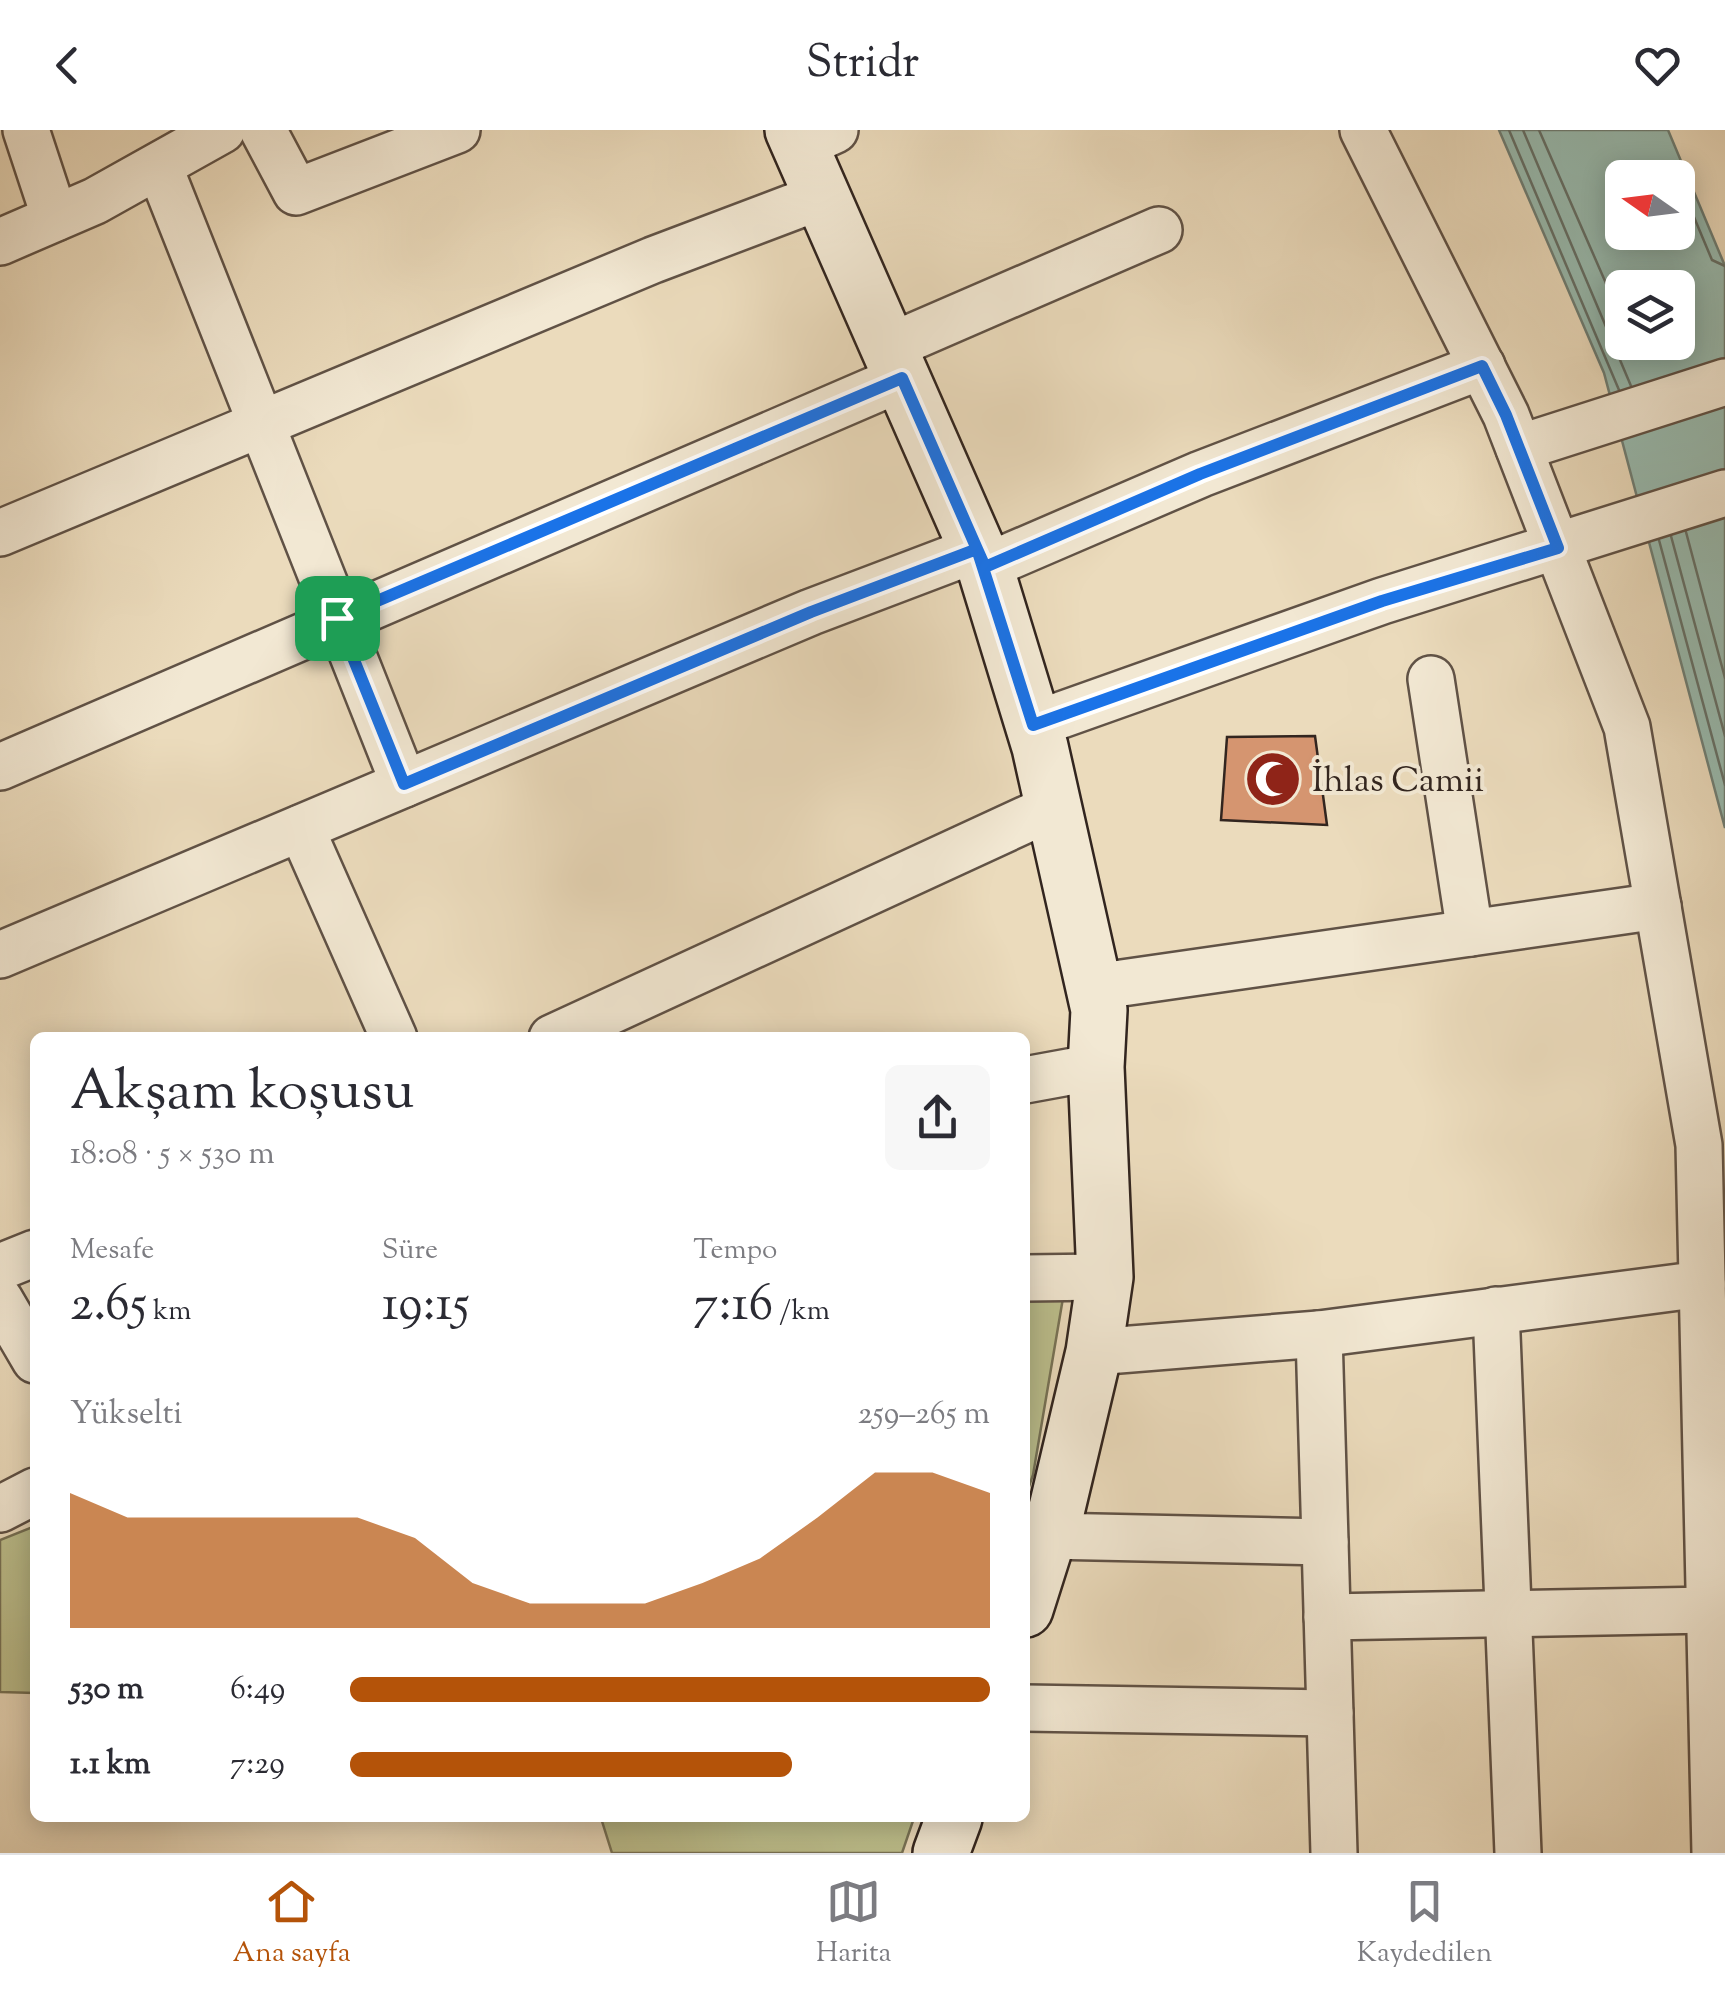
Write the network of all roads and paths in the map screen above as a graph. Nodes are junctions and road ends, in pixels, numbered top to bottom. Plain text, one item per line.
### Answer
1 (26, 130) edge
2 (222, 130) edge
3 (263, 130) edge
4 (456, 130) edge
5 (1363, 130) edge
6 (810, 135) edge
7 (158, 166) junction
8 (822, 196) junction
9 (54, 218) junction
10 (1159, 230) dead end
11 (0, 242) edge
12 (895, 362) junction
13 (1482, 366) junction
14 (1725, 382) edge
15 (262, 426) junction
16 (1519, 448) junction
17 (1725, 492) edge
18 (0, 532) edge
19 (1558, 548) junction
20 (981, 558) junction
21 (337, 618) junction
22 (1431, 679) dead end
23 (1033, 725) junction
24 (0, 767) edge
25 (404, 784) junction
26 (1053, 807) junction
27 (300, 828) junction
28 (1658, 906) junction
29 (1470, 933) junction
30 (0, 956) edge
31 (1094, 986) junction
32 (391, 1032) edge
33 (565, 1032) edge
34 (1096, 1067) junction
35 (1030, 1079) edge
36 (30, 1255) edge
37 (0, 1268) edge
38 (1105, 1277) junction
39 (1030, 1278) edge
40 (1702, 1284) junction
41 (0, 1300) edge
42 (1496, 1310) junction
43 (1318, 1334) junction
44 (30, 1351) edge
45 (1094, 1352) junction
46 (30, 1494) edge
47 (0, 1508) edge
48 (1048, 1536) junction
49 (1325, 1542) junction
50 (1030, 1593) edge
51 (1710, 1610) junction
52 (1511, 1614) junction
53 (1327, 1616) junction
54 (1030, 1708) edge
55 (1330, 1713) junction
56 (953, 1822) edge
57 (941, 1853) edge
58 (1334, 1853) edge
59 (1518, 1853) edge
60 (1715, 1853) edge

1 - 9 street
2 - 7 street
3 - 4 street
5 - 13 street
6 - 8 main road
7 - 9 street
7 - 15 street
8 - 12 main road
8 - 15 street
9 - 11 street
10 - 12 street
12 - 20 main road
12 - 21 street
13 - 16 street
13 - 20 street
14 - 16 street
15 - 18 street
15 - 21 street
16 - 19 street
17 - 19 street
19 - 23 street
19 - 28 street
20 - 23 main road
20 - 25 street
21 - 24 street
21 - 25 street
22 - 29 street
23 - 26 main road
25 - 27 street
26 - 31 main road
26 - 33 street
27 - 30 street
27 - 32 street
28 - 29 street
28 - 40 street
29 - 31 street
31 - 34 main road
34 - 35 street
34 - 38 main road
36 - 37 street
38 - 39 street
38 - 45 main road
40 - 42 street
40 - 51 street
41 - 44 street
42 - 43 street
42 - 52 street
43 - 45 street
43 - 49 street
45 - 48 main road
46 - 47 street
48 - 49 street
48 - 50 main road
49 - 53 street
51 - 52 street
51 - 60 street
52 - 53 street
52 - 59 street
53 - 55 street
54 - 55 street
55 - 58 street
56 - 57 main road

